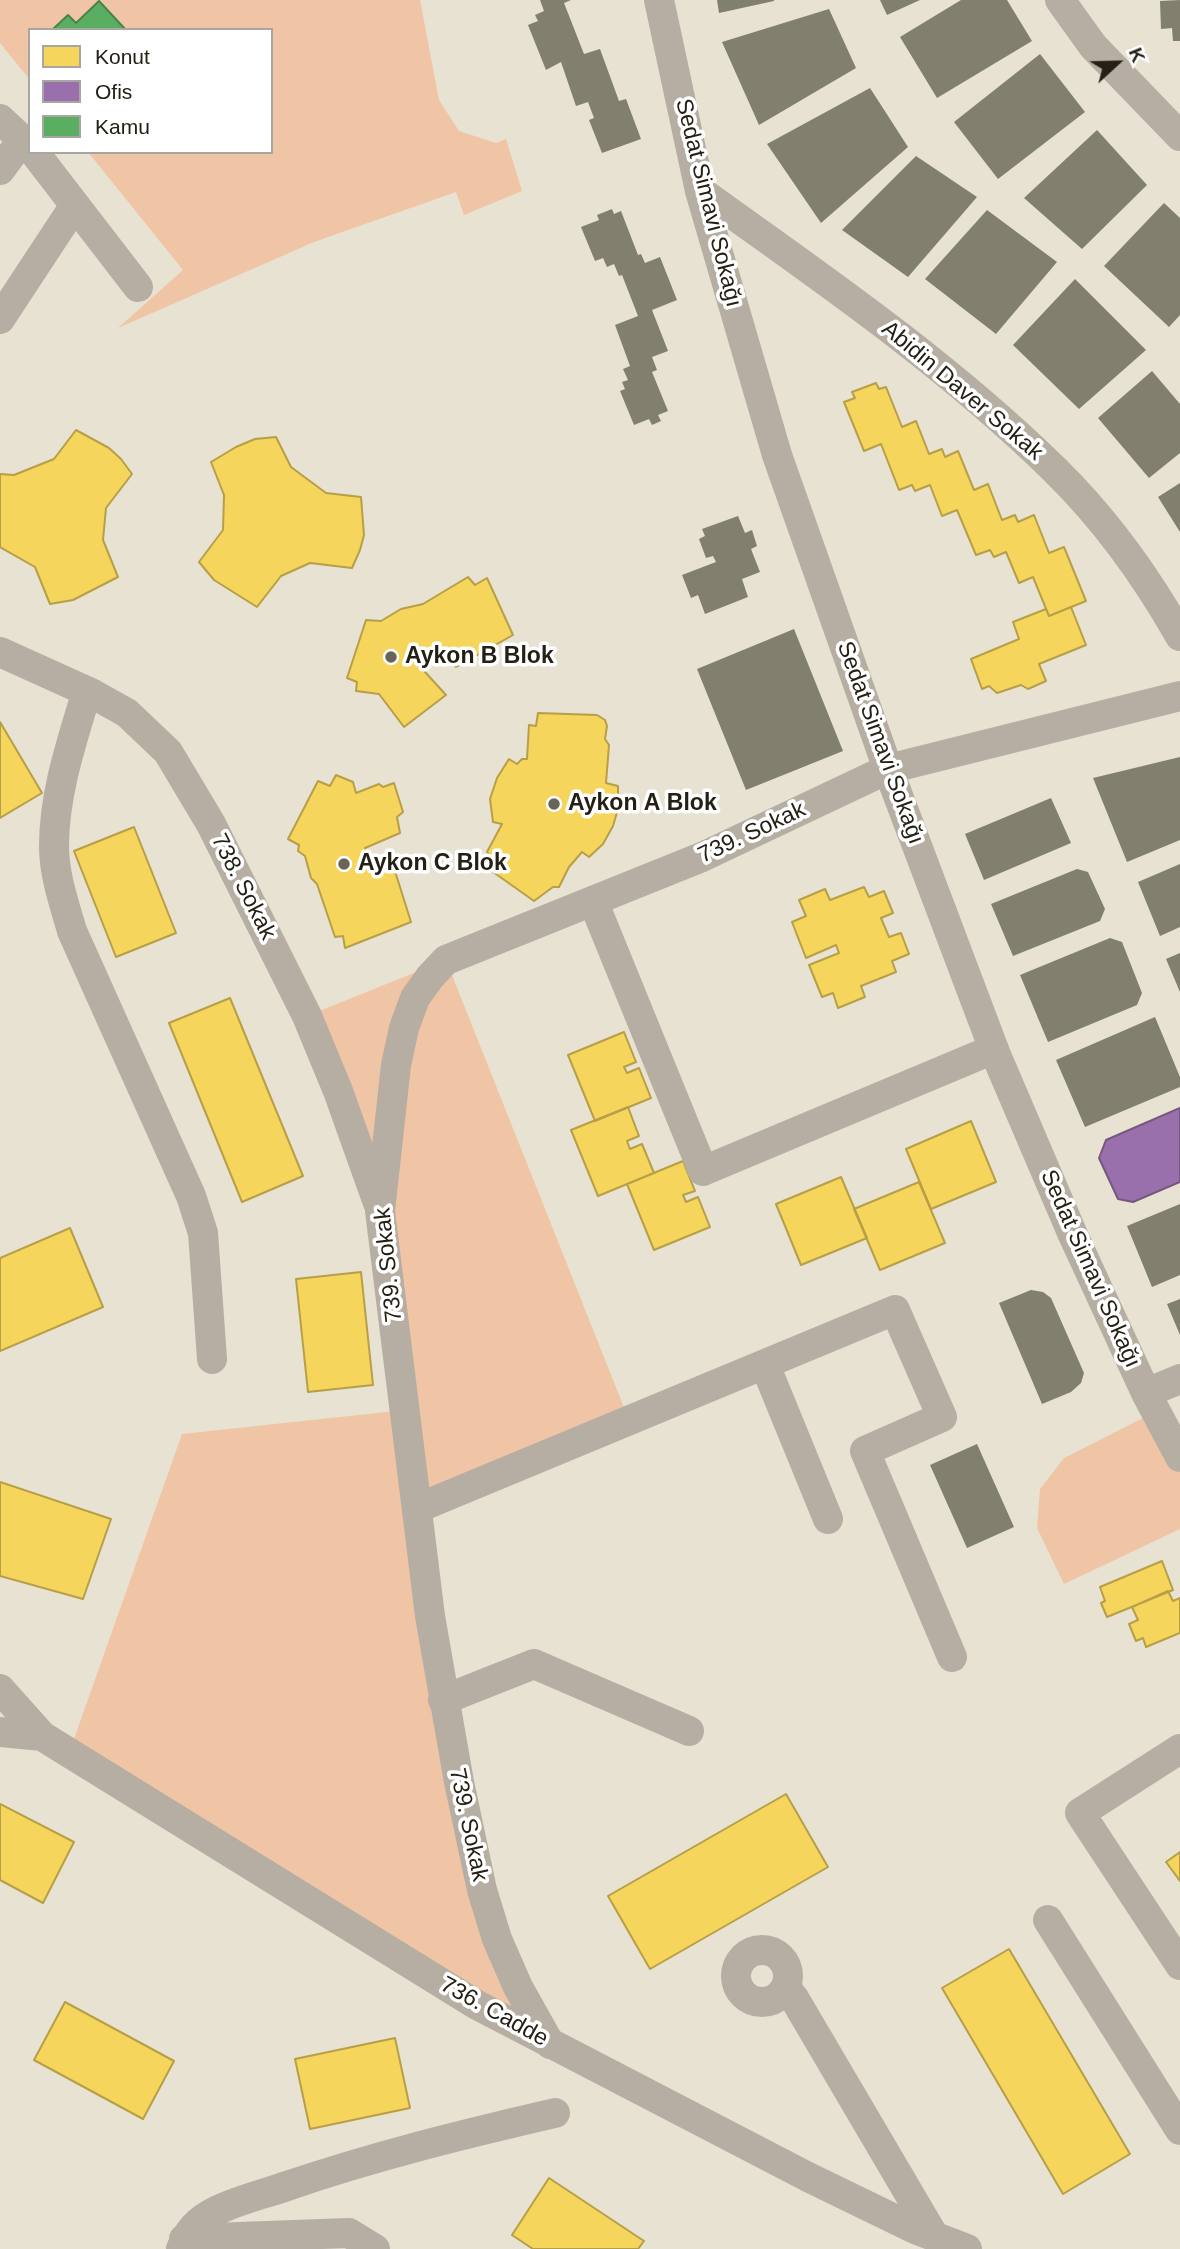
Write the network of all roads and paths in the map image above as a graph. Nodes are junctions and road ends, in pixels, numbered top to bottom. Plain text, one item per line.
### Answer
1 (659, 0) edge
2 (1060, 0) edge
3 (0, 120) edge
4 (1180, 136) edge
5 (28, 145) edge
6 (28, 147) edge
7 (35, 154) edge
8 (0, 170) edge
9 (700, 191) junction
10 (75, 205) junction
11 (138, 286) dead end
12 (0, 319) edge
13 (1180, 636) edge
14 (0, 653) edge
15 (87, 691) junction
16 (1180, 696) edge
17 (888, 769) junction
18 (593, 901) junction
19 (994, 1049) junction
20 (380, 1210) junction
21 (212, 1359) dead end
22 (765, 1365) junction
23 (1180, 1379) edge
24 (1146, 1393) junction
25 (1180, 1457) edge
26 (418, 1508) junction
27 (828, 1519) dead end
28 (952, 1657) dead end
29 (0, 1689) edge
30 (443, 1700) junction
31 (689, 1731) dead end
32 (0, 1732) edge
33 (42, 1736) junction
34 (1180, 1749) edge
35 (1048, 1920) dead end
36 (1180, 1965) edge
37 (786, 1988) dead end
38 (550, 2044) junction
39 (555, 2113) dead end
40 (1180, 2130) edge
41 (934, 2236) junction
42 (182, 2244) edge
43 (375, 2249) edge
44 (967, 2249) edge

1 - 9 street, Sedat Simavi Sokağı
2 - 4 street
3 - 5 street
6 - 8 street
7 - 10 street
9 - 13 street, Abidin Daver Sokak
9 - 17 street, Sedat Simavi Sokağı
10 - 11 street
10 - 12 street
14 - 15 street, 738. Sokak
15 - 20 street, 738. Sokak
15 - 21 street
16 - 17 street, 739. Sokak
17 - 18 street, 739. Sokak
17 - 19 street, Sedat Simavi Sokağı
18 - 19 street
18 - 20 street, 739. Sokak
19 - 24 street, Sedat Simavi Sokağı
20 - 26 street, 739. Sokak
22 - 26 street
22 - 27 street
22 - 28 street
23 - 24 street
24 - 25 street, Sedat Simavi Sokağı
26 - 30 street, 739. Sokak
29 - 33 street, 736. Cadde
30 - 31 street
30 - 38 street, 739. Sokak
32 - 33 street, 736. Cadde
33 - 38 street, 736. Cadde
34 - 36 street
35 - 40 street
37 - 41 street
38 - 41 street, 736. Cadde
39 - 42 street
41 - 44 street, 736. Cadde
42 - 43 street

